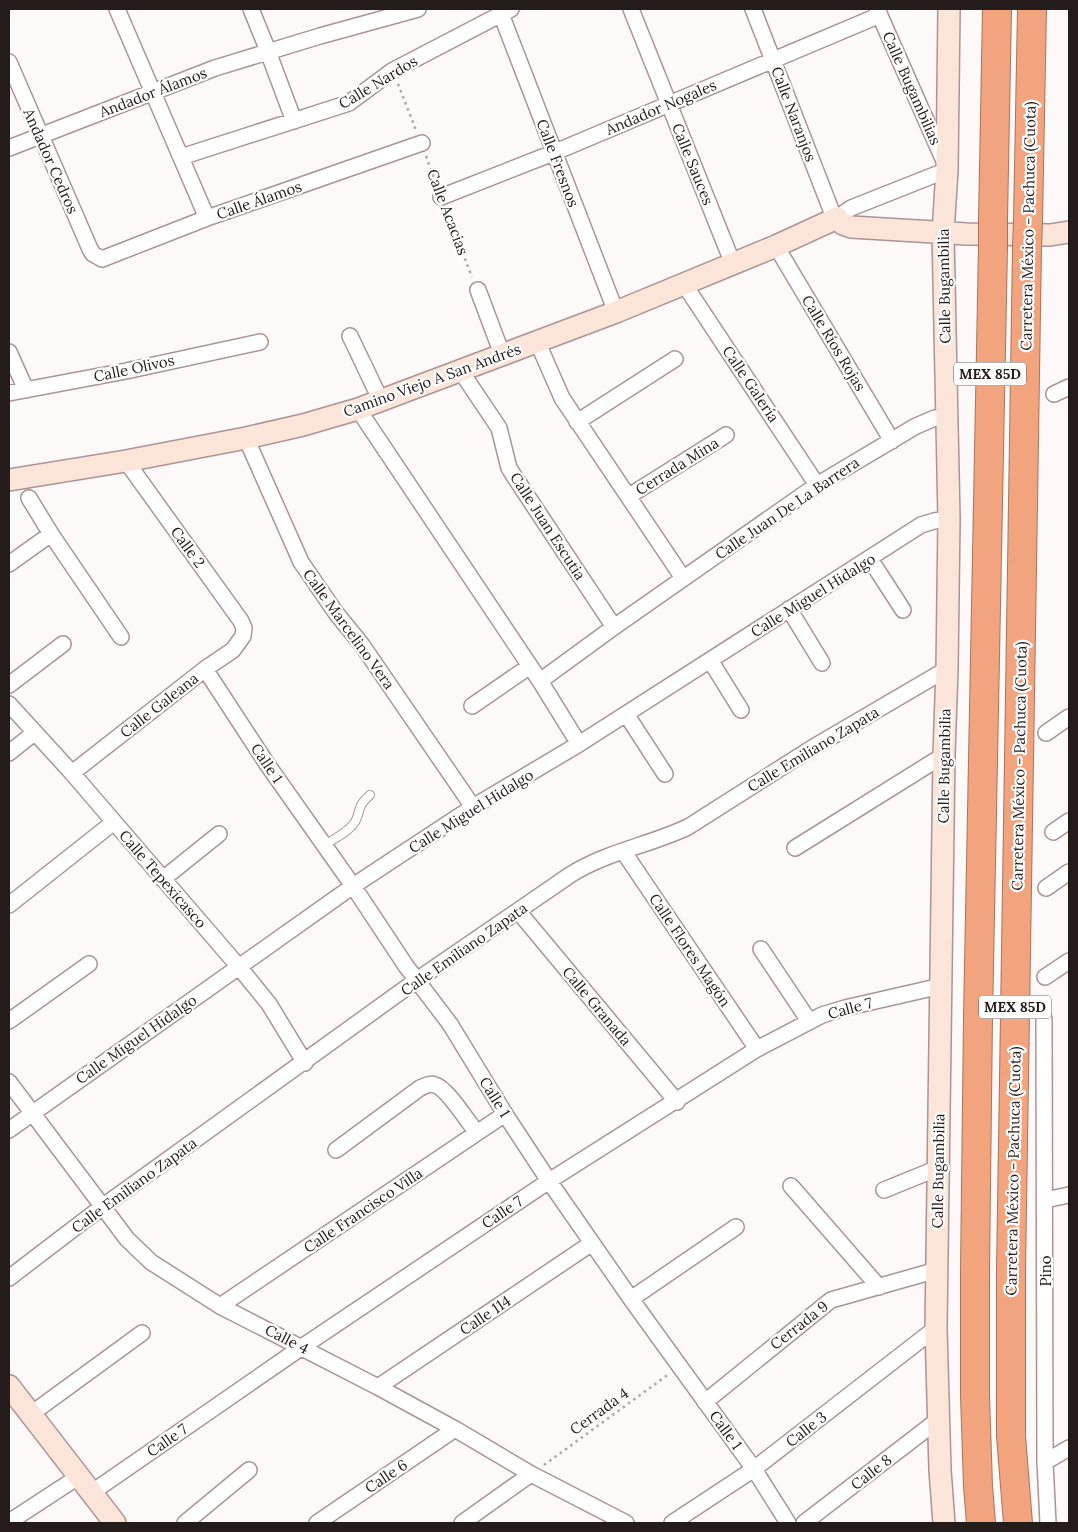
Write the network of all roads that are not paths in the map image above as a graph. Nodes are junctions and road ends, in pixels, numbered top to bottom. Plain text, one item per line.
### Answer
1 (117, 9) edge
2 (251, 9) edge
3 (418, 9) edge
4 (631, 9) edge
5 (753, 9) edge
6 (949, 9) edge
7 (997, 9) edge
8 (1032, 9) edge
9 (506, 12) edge
10 (879, 12) edge
11 (373, 15) edge
12 (268, 52) junction
13 (773, 61) junction
14 (9, 62) edge
15 (152, 92) junction
16 (668, 104) junction
17 (294, 121) junction
18 (40, 136) junction
19 (422, 143) road end
20 (9, 148) edge
21 (553, 152) junction
22 (181, 157) junction
23 (947, 168) junction
24 (441, 197) road end
25 (207, 218) junction
26 (836, 219) junction
27 (1069, 232) edge
28 (943, 233) junction
29 (776, 246) junction
30 (98, 258) joint
31 (733, 264) junction
32 (684, 284) junction
33 (478, 290) road end
34 (616, 312) junction
35 (350, 336) dead end
36 (537, 341) junction
37 (260, 342) dead end
38 (9, 352) edge
39 (502, 354) junction
40 (675, 359) dead end
41 (460, 370) junction
42 (1069, 388) edge
43 (26, 390) junction
44 (9, 393) edge
45 (1054, 394) dead end
46 (381, 401) junction
47 (358, 409) junction
48 (946, 417) junction
49 (577, 422) junction
50 (726, 435) dead end
51 (246, 438) junction
52 (892, 441) junction
53 (126, 461) junction
54 (9, 480) edge
55 (817, 484) junction
56 (629, 496) junction
57 (29, 498) dead end
58 (949, 518) junction
59 (50, 534) junction
60 (870, 559) junction
61 (9, 564) edge
62 (683, 578) junction
63 (789, 610) junction
64 (903, 610) dead end
65 (614, 627) junction
66 (243, 636) joint
67 (121, 637) dead end
68 (63, 644) dead end
69 (710, 660) junction
70 (822, 663) dead end
71 (530, 666) junction
72 (947, 668) junction
73 (205, 669) junction
74 (540, 681) junction
75 (9, 685) edge
76 (9, 704) edge
77 (472, 706) dead end
78 (741, 710) dead end
79 (626, 714) junction
80 (1069, 717) edge
81 (34, 733) junction
82 (1046, 733) dead end
83 (579, 744) junction
84 (9, 753) edge
85 (944, 755) junction
86 (72, 773) junction
87 (665, 774) dead end
88 (370, 795) dead end
89 (473, 808) junction
90 (1069, 821) edge
91 (114, 822) junction
92 (1053, 832) dead end
93 (218, 834) dead end
94 (324, 845) junction
95 (796, 848) dead end
96 (623, 851) junction
97 (1069, 872) edge
98 (163, 879) junction
99 (353, 886) junction
100 (1046, 888) dead end
101 (9, 905) edge
102 (518, 912) junction
103 (761, 949) dead end
104 (1069, 962) edge
105 (89, 964) dead end
106 (239, 967) junction
107 (1045, 977) dead end
108 (417, 980) junction
109 (940, 986) junction
110 (1044, 1019) dead end
111 (9, 1021) edge
112 (809, 1022) junction
113 (757, 1049) junction
114 (305, 1063) junction
115 (9, 1082) edge
116 (676, 1102) junction
117 (32, 1112) junction
118 (505, 1114) junction
119 (9, 1130) edge
120 (477, 1133) junction
121 (336, 1150) dead end
122 (938, 1168) junction
123 (549, 1181) junction
124 (790, 1186) dead end
125 (884, 1190) dead end
126 (1069, 1195) edge
127 (1045, 1200) junction
128 (102, 1207) junction
129 (736, 1227) dead end
130 (592, 1244) junction
131 (937, 1270) junction
132 (9, 1278) edge
133 (879, 1287) junction
134 (631, 1300) junction
135 (220, 1306) junction
136 (936, 1328) junction
137 (142, 1333) dead end
138 (302, 1346) junction
139 (9, 1386) edge
140 (378, 1386) junction
141 (706, 1402) junction
142 (31, 1414) junction
143 (938, 1420) junction
144 (455, 1429) junction
145 (1069, 1448) edge
146 (1045, 1462) junction
147 (754, 1469) junction
148 (249, 1470) dead end
149 (532, 1474) junction
150 (85, 1485) junction
151 (9, 1522) edge
152 (115, 1523) edge
153 (185, 1523) edge
154 (317, 1523) edge
155 (462, 1523) edge
156 (626, 1523) edge
157 (672, 1523) edge
158 (788, 1523) edge
159 (804, 1523) edge
160 (944, 1523) edge
161 (981, 1523) edge
162 (1018, 1523) edge
163 (1048, 1523) edge

1 - 15 street
2 - 12 street
3 - 11 street, Andador Álamos
4 - 16 street, Calle Sauces
5 - 13 street, Calle Naranjos
6 - 23 street, Calle Bugambilia
7 - 161 highway, MEX 85D
8 - 162 highway, Carretera México - Pachuca (Cuota) / MEX 85D, bridge
9 - 17 street, Calle Nardos
9 - 21 street, Calle Fresnos
10 - 13 street, Andador Nogales
10 - 23 street, Calle Bugambilias
11 - 12 street, Andador Álamos
12 - 15 street, Andador Álamos
12 - 17 street
13 - 16 street, Andador Nogales
13 - 26 street, Calle Naranjos
14 - 18 street, Andador Cedros
15 - 18 street, Andador Álamos
15 - 22 street
16 - 21 street, Andador Nogales
16 - 31 street, Calle Sauces
17 - 22 street, Calle Nardos
18 - 20 street, Andador Álamos
18 - 30 street, Andador Cedros
19 - 25 street, Calle Álamos
21 - 24 street, Andador Nogales
21 - 34 street, Calle Fresnos
22 - 25 street
23 - 26 street, Camino Viejo A San Andrés
23 - 28 street, Calle Bugambilia
25 - 30 street, Calle Álamos
26 - 28 street
26 - 29 street, Camino Viejo A San Andrés
27 - 28 street
28 - 48 street, Calle Bugambilia
29 - 31 street, Camino Viejo A San Andrés
29 - 52 street, Calle Ríos Rojas
31 - 32 street, Camino Viejo A San Andrés
32 - 34 street, Camino Viejo A San Andrés
32 - 55 street, Calle Galería
33 - 39 street
34 - 36 street, Camino Viejo A San Andrés
35 - 46 street
36 - 39 street, Camino Viejo A San Andrés
36 - 49 street
37 - 43 street, Calle Olivos
38 - 43 street
39 - 41 street, Camino Viejo A San Andrés
40 - 49 street
41 - 46 street, Camino Viejo A San Andrés
41 - 65 street, Calle Juan Escutia
42 - 45 street
43 - 44 street, Calle Olivos
46 - 47 street, Camino Viejo A San Andrés
47 - 51 street, Camino Viejo A San Andrés
47 - 71 street
48 - 52 street, Calle Juan De La Barrera
48 - 58 street, Calle Bugambilia
49 - 56 street
50 - 56 street, Cerrada Mina
51 - 53 street, Camino Viejo A San Andrés
51 - 89 street, Calle Marcelino Vera
52 - 55 street, Calle Juan De La Barrera
53 - 54 street, Camino Viejo A San Andrés
53 - 66 street, Calle 2
55 - 62 street, Calle Juan De La Barrera
56 - 62 street
57 - 59 street
58 - 60 street, Calle Miguel Hidalgo
58 - 72 street, Calle Bugambilia
59 - 61 street
59 - 67 street
60 - 63 street, Calle Miguel Hidalgo
60 - 64 street
62 - 65 street, Calle Juan De La Barrera
63 - 69 street, Calle Miguel Hidalgo
63 - 70 street
65 - 74 street, Calle Juan De La Barrera
66 - 73 street, Calle Galeana
68 - 75 street
69 - 78 street
69 - 79 street, Calle Miguel Hidalgo
71 - 74 street
71 - 77 street
72 - 85 street, Calle Bugambilia
72 - 96 street, Calle Emiliano Zapata
73 - 86 street, Calle Galeana
73 - 94 street, Calle 1
74 - 83 street
76 - 81 street, Calle Tepexicasco
79 - 83 street, Calle Miguel Hidalgo
79 - 87 street
80 - 82 street
81 - 84 street
81 - 86 street, Calle Tepexicasco
83 - 89 street, Calle Miguel Hidalgo
85 - 95 street
85 - 109 street, Calle Bugambilia
86 - 91 street, Calle Tepexicasco
88 - 94 lane
89 - 99 street, Calle Miguel Hidalgo
90 - 92 street
91 - 98 street, Calle Tepexicasco
91 - 101 street
93 - 98 street
94 - 99 street, Calle 1
96 - 102 street, Calle Emiliano Zapata
96 - 113 street, Calle Flores Magón
97 - 100 street
98 - 106 street, Calle Tepexicasco
99 - 106 street, Calle Miguel Hidalgo
99 - 108 street, Calle 1
102 - 108 street, Calle Emiliano Zapata
102 - 116 street, Calle Granada
103 - 112 street
104 - 107 street
105 - 111 street
106 - 114 street, Calle Tepexicasco
106 - 117 street, Calle Miguel Hidalgo
108 - 114 street, Calle Emiliano Zapata
108 - 118 street, Calle 1
109 - 112 street, Calle 7
109 - 122 street, Calle Bugambilia
110 - 127 street, Pino
112 - 113 street, Calle 7
113 - 116 street, Calle 7
114 - 128 street, Calle Emiliano Zapata
115 - 117 street, Calle 4
116 - 123 street, Calle 7
117 - 119 street, Calle Miguel Hidalgo
117 - 128 street, Calle 4
118 - 120 street, Calle Francisco Villa
118 - 123 street, Calle 1
120 - 121 street
120 - 135 street, Calle Francisco Villa
122 - 125 street
122 - 131 street, Calle Bugambilia
123 - 130 street, Calle 1
123 - 138 street, Calle 7
124 - 133 street
126 - 127 street
127 - 146 street, Pino
128 - 132 street, Calle Emiliano Zapata
128 - 135 street, Calle 4
129 - 134 street
130 - 134 street, Calle 1
130 - 140 street, Calle 114
131 - 133 street, Cerrada 9
131 - 136 street, Calle Bugambilia
133 - 141 street, Cerrada 9
134 - 141 street, Calle 1
135 - 138 street, Calle 4
136 - 143 street, Calle Bugambilia
136 - 147 street, Calle 3
137 - 142 street
138 - 140 street, Calle 4
138 - 150 street, Calle 7
139 - 142 street
140 - 144 street, Calle 4
141 - 147 street, Calle 1
142 - 150 street
143 - 159 street, Calle 8
143 - 160 street, Calle Bugambilia
144 - 149 street, Calle 4
144 - 154 street, Calle 6
145 - 146 street
146 - 163 street, Pino
147 - 157 street, Calle 3
147 - 158 street, Calle 1
148 - 153 street
149 - 155 street
149 - 156 street, Calle 4
150 - 151 street, Calle 7
150 - 152 street

